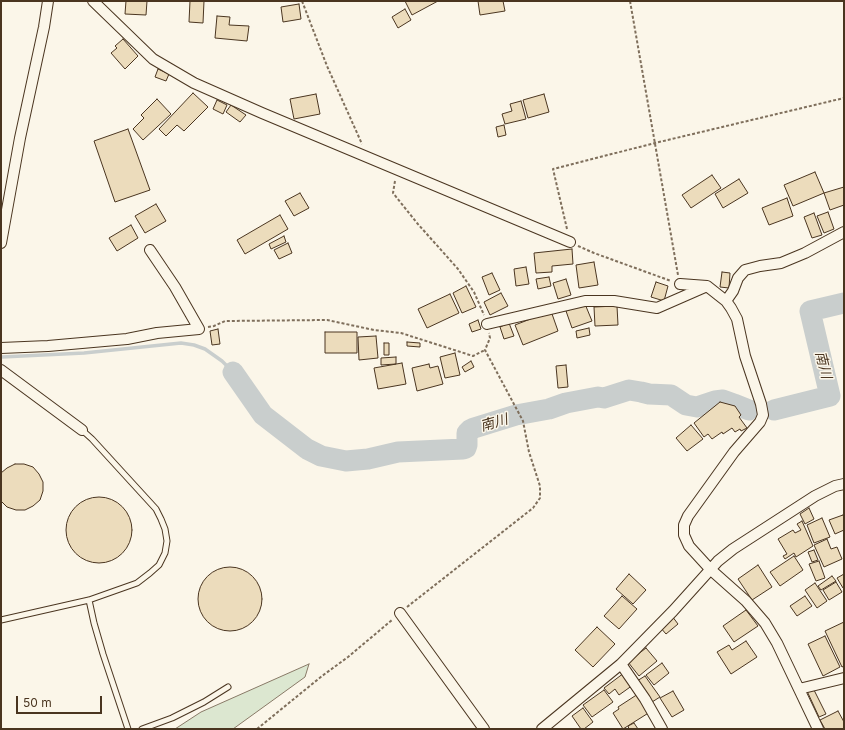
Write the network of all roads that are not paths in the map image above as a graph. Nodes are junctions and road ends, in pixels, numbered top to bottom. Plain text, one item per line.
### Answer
1 (48, 1) edge
2 (93, 1) edge
3 (844, 232) edge
4 (570, 242) road end
5 (1, 243) edge
6 (150, 250) dead end
7 (680, 284) road end
8 (707, 286) junction
9 (726, 301) junction
10 (487, 324) road end
11 (1, 348) edge
12 (1, 370) edge
13 (82, 430) joint
14 (844, 484) edge
15 (710, 569) junction
16 (89, 600) junction
17 (400, 613) road end
18 (1, 620) edge
19 (621, 664) junction
20 (844, 678) edge
21 (228, 687) dead end
22 (799, 689) junction
23 (128, 729) edge
24 (142, 729) edge
25 (484, 729) edge
26 (542, 729) edge
27 (662, 729) edge
28 (818, 729) edge

1 - 5 street
2 - 4 street
3 - 9 street
6 - 11 street
7 - 8 street
8 - 9 street
8 - 10 street
9 - 15 street
12 - 13 street
13 - 16 lane
14 - 15 street
15 - 19 street
15 - 22 street
16 - 18 lane
16 - 23 lane
17 - 25 street
19 - 26 street
19 - 27 street
20 - 22 street
21 - 24 lane
22 - 28 street

